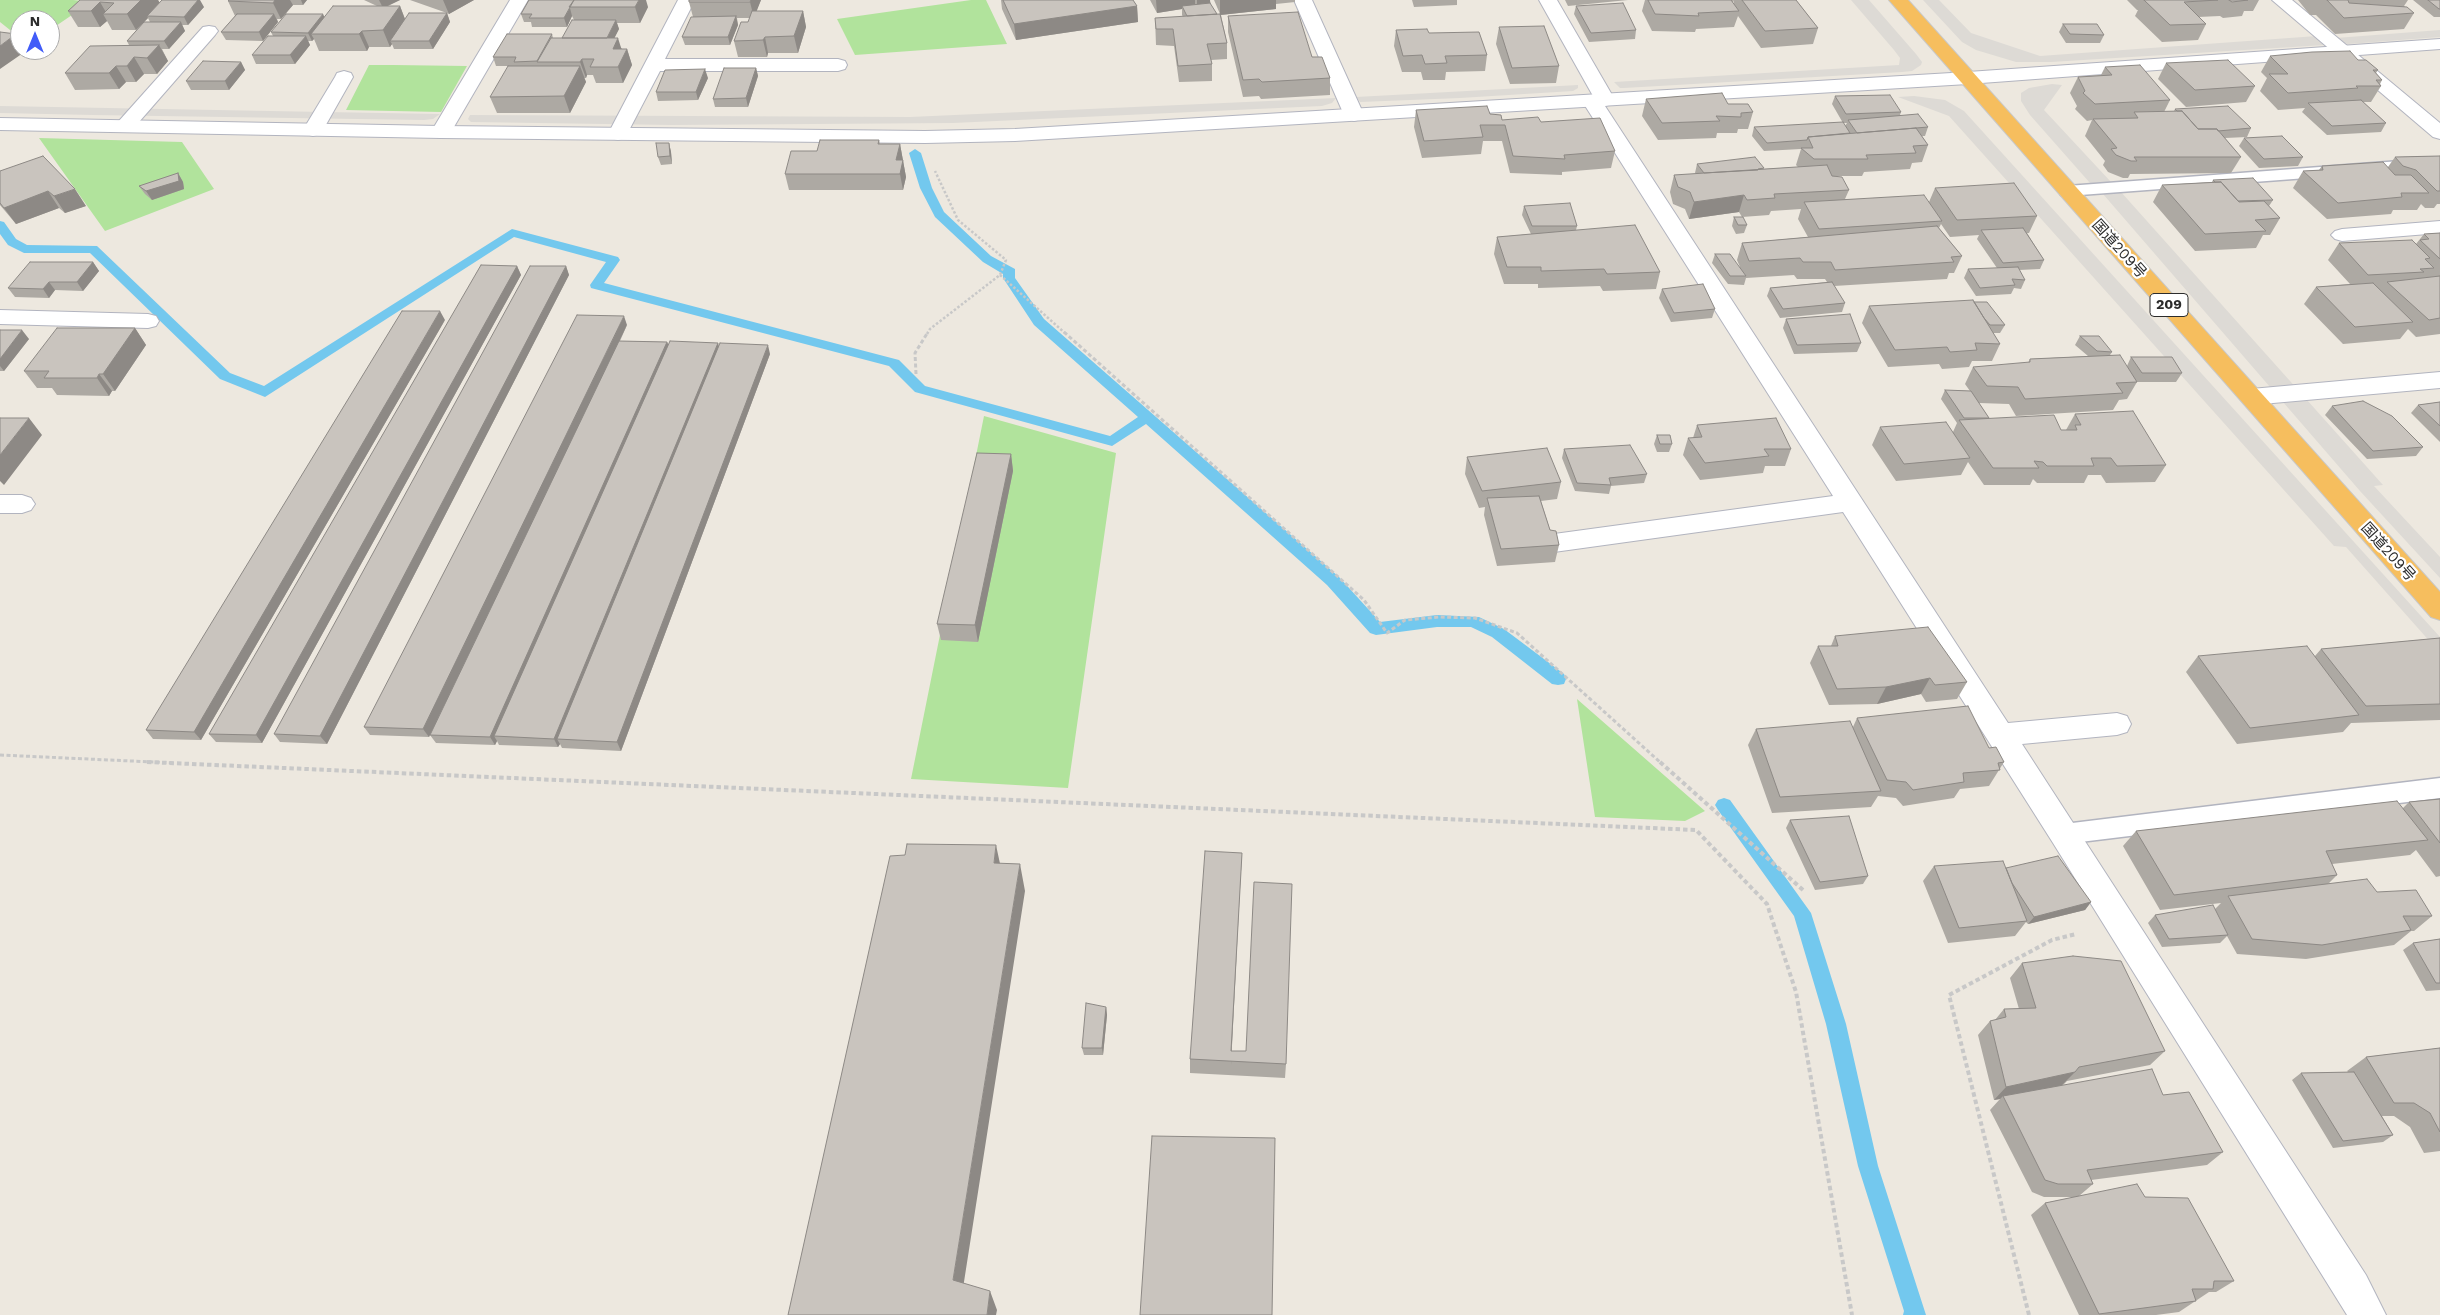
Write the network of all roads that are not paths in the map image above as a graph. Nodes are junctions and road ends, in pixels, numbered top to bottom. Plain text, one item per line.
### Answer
1 (519, 0) edge
2 (1303, 0) edge
3 (1548, 0) edge
4 (1898, 0) edge
5 (2281, 0) edge
6 (685, 2) dead end
7 (210, 31) dead end
8 (2440, 44) edge
9 (2343, 51) junction
10 (654, 64) junction
11 (838, 64) dead end
12 (344, 77) dead end
13 (1968, 78) junction
14 (1598, 100) junction
15 (1354, 115) junction
16 (0, 124) edge
17 (125, 126) junction
18 (313, 130) junction
19 (440, 132) junction
20 (2440, 133) edge
21 (618, 134) junction
22 (2440, 162) edge
23 (2066, 191) junction
24 (2440, 227) edge
25 (2342, 235) dead end
26 (0, 317) edge
27 (148, 321) dead end
28 (2440, 380) edge
29 (2251, 398) junction
30 (1852, 502) junction
31 (1554, 543) edge
32 (2440, 610) edge
33 (2117, 724) dead end
34 (2001, 735) junction
35 (2440, 788) edge
36 (2064, 834) junction
37 (2367, 1315) edge

1 - 19 street
2 - 15 street
3 - 14 street
4 - 13 highway, 国道209号 / 209
5 - 9 street
6 - 10 street
7 - 17 street
8 - 9 street
9 - 13 street
9 - 20 street
10 - 11 street
10 - 21 street
12 - 18 street
13 - 14 street
13 - 23 highway, 国道209号 / 209
14 - 15 street
14 - 30 street
15 - 21 street
16 - 17 street
17 - 18 street
18 - 19 street
19 - 21 street
22 - 23 lane
23 - 29 highway, 国道209号 / 209
24 - 25 street
26 - 27 street
28 - 29 street
29 - 32 highway, 国道209号 / 209
30 - 31 street
30 - 34 street
33 - 34 street
34 - 36 street
35 - 36 lane
36 - 37 street

